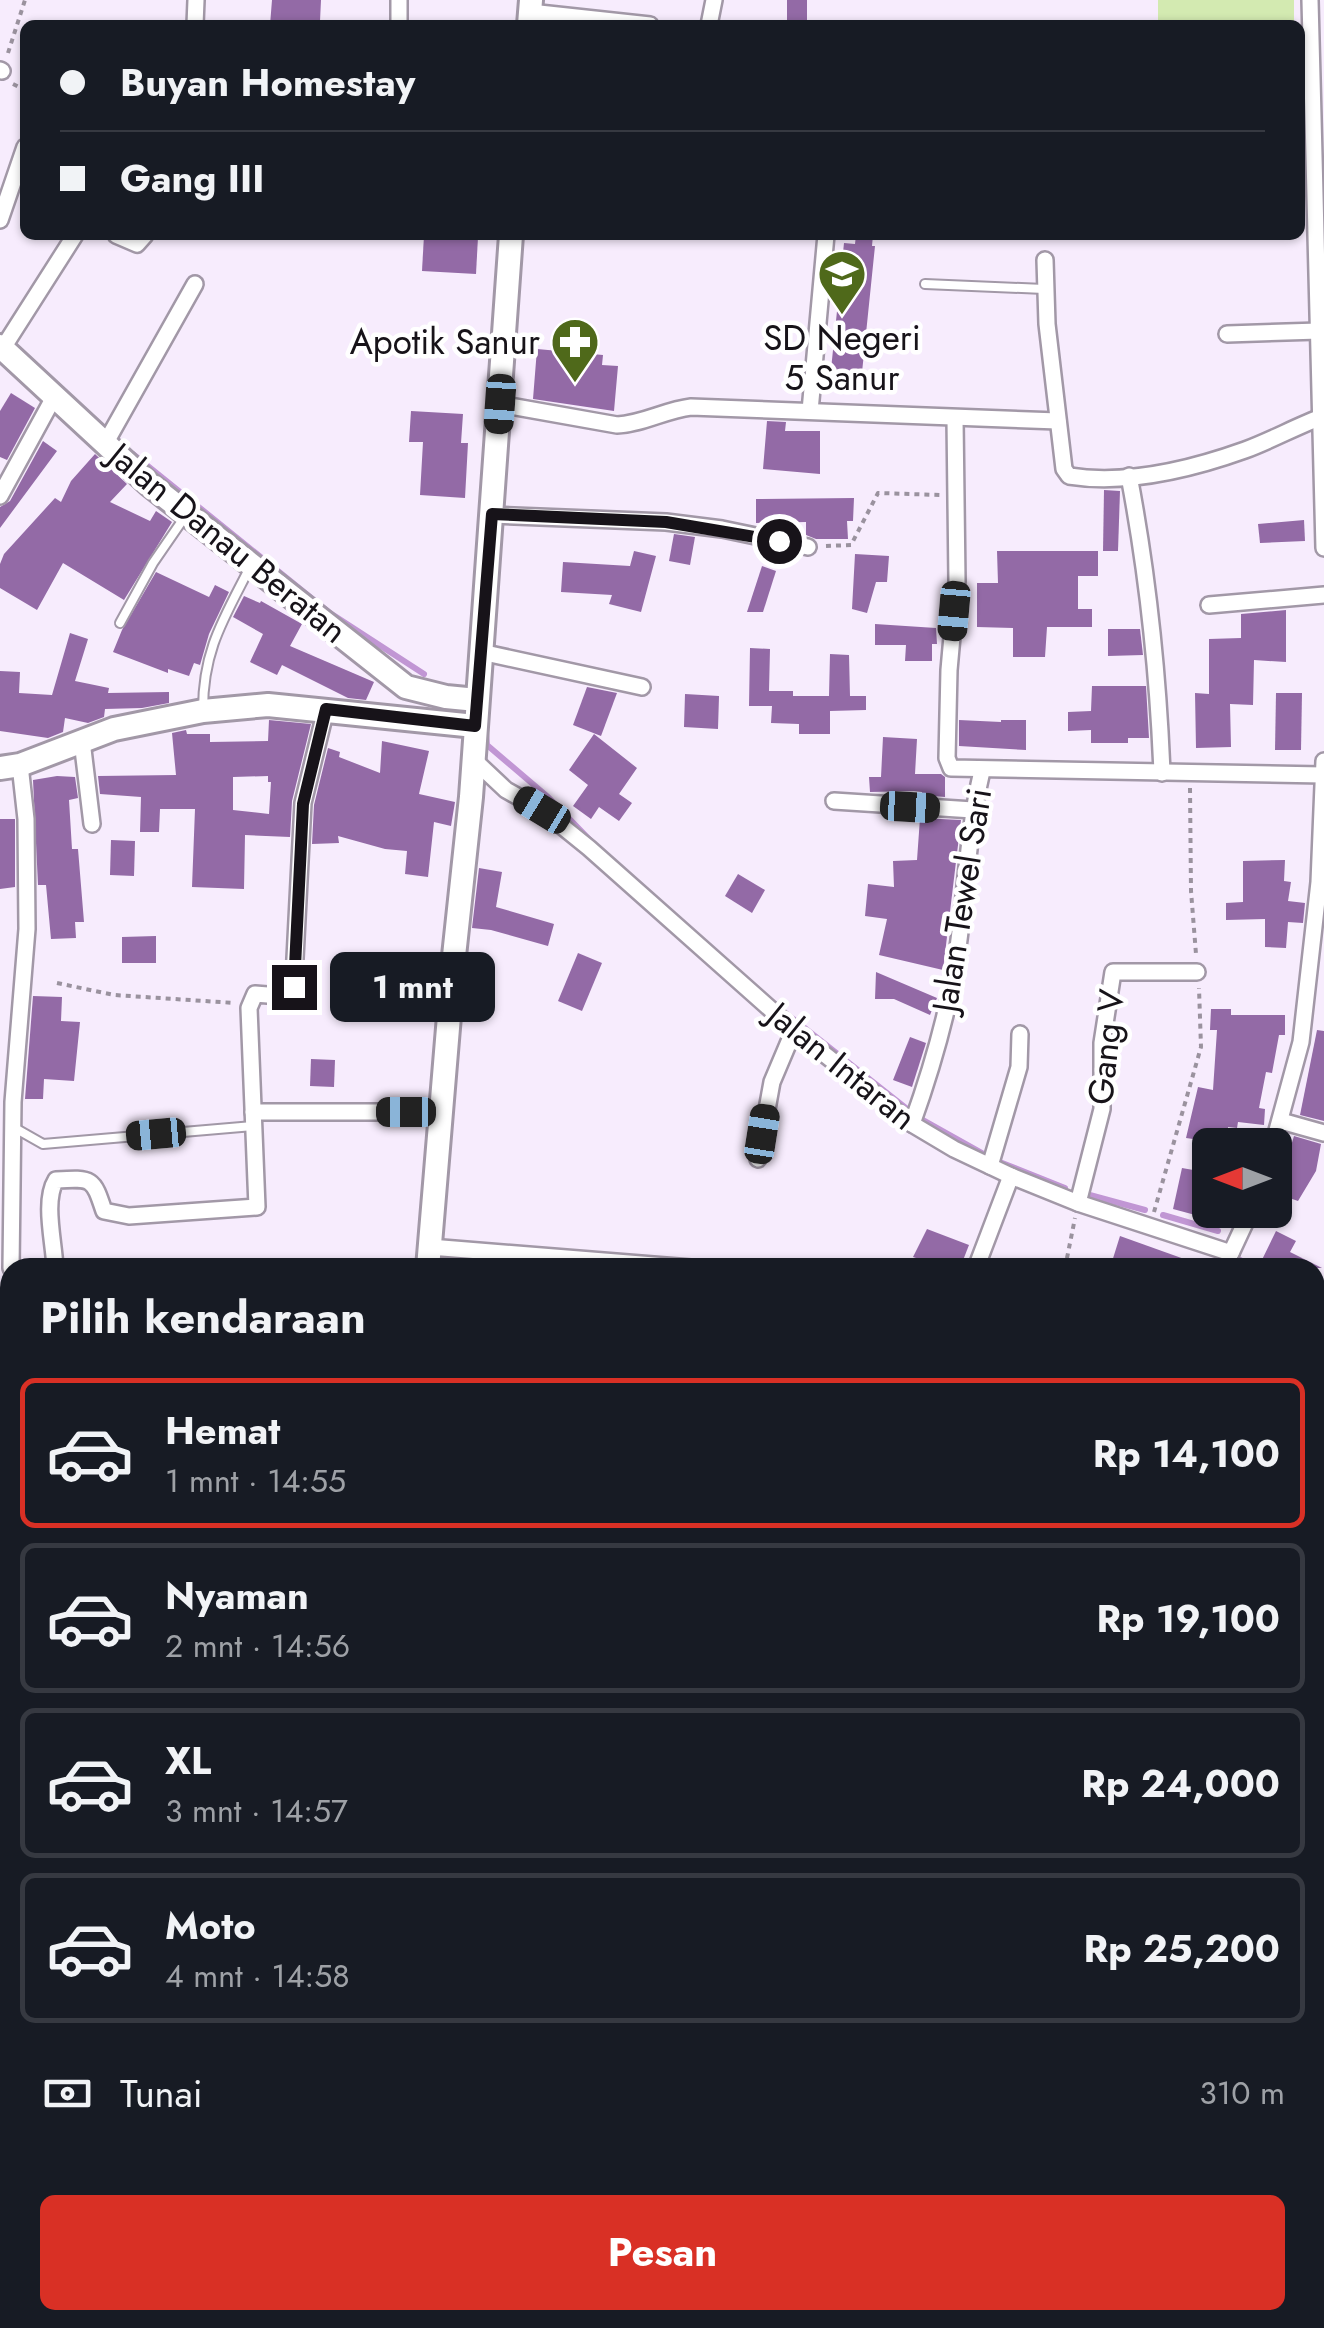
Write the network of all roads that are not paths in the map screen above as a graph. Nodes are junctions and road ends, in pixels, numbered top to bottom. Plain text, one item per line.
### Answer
1 (1310, 0) edge
2 (530, 12) edge
3 (604, 20) edge
4 (1312, 89) edge
5 (20, 162) edge
6 (0, 220) edge
7 (72, 240) edge
8 (510, 240) edge
9 (826, 240) edge
10 (1045, 260) dead end
11 (195, 284) dead end
12 (924, 284) dead end
13 (1044, 288) junction
14 (1319, 331) junction
15 (1227, 334) dead end
16 (1, 347) edge
17 (54, 397) junction
18 (500, 404) junction
19 (810, 410) junction
20 (1322, 417) edge
21 (954, 419) junction
22 (1058, 421) junction
23 (105, 444) junction
24 (1128, 476) junction
25 (0, 496) edge
26 (187, 514) junction
27 (492, 514) junction
28 (808, 547) road end
29 (1324, 548) edge
30 (251, 565) junction
31 (1324, 596) edge
32 (1209, 605) dead end
33 (120, 622) dead end
34 (481, 652) junction
35 (642, 687) dead end
36 (446, 697) junction
37 (477, 700) junction
38 (326, 709) junction
39 (203, 711) junction
40 (444, 723) junction
41 (475, 726) junction
42 (82, 741) junction
43 (473, 759) junction
44 (1324, 761) edge
45 (10, 766) edge
46 (982, 772) junction
47 (1162, 774) junction
48 (1323, 776) edge
49 (506, 790) junction
50 (471, 797) junction
51 (834, 801) dead end
52 (972, 810) junction
53 (92, 824) dead end
54 (1318, 938) edge
55 (1198, 972) road end
56 (794, 1030) junction
57 (1020, 1034) dead end
58 (6, 1102) edge
59 (440, 1112) junction
60 (253, 1119) junction
61 (1281, 1121) junction
62 (912, 1124) junction
63 (13, 1128) junction
64 (1279, 1128) edge
65 (1324, 1133) edge
66 (758, 1159) dead end
67 (990, 1166) junction
68 (1011, 1176) junction
69 (1078, 1203) junction
70 (1244, 1228) edge
71 (429, 1257) edge
72 (10, 1258) edge
73 (54, 1258) edge
74 (980, 1258) edge
75 (1226, 1258) edge
76 (1232, 1258) edge

1 - 4 street
2 - 3 street
4 - 14 street
5 - 6 street
7 - 16 street
8 - 18 street
9 - 19 street
10 - 13 street
11 - 23 street
12 - 13 lane
13 - 22 street
14 - 15 street
14 - 20 street
16 - 17 street, Jalan Danau Beratan
17 - 23 street, Jalan Danau Beratan
17 - 25 street
18 - 19 street
18 - 27 street
19 - 21 street
20 - 24 street
20 - 29 street
21 - 22 street
21 - 46 street
22 - 24 street
23 - 26 street, Jalan Danau Beratan
24 - 47 street
26 - 30 street, Jalan Danau Beratan
26 - 33 lane
27 - 28 street
27 - 34 street
30 - 36 street, Jalan Danau Beratan
30 - 39 lane
31 - 32 street
34 - 35 street
34 - 37 street
36 - 37 street, Jalan Danau Beratan
36 - 40 street
37 - 41 street
38 - 39 street
38 - 40 street
38 - 60 street
39 - 42 street
40 - 41 street
41 - 43 street
42 - 45 street
42 - 53 street
43 - 49 street, Jalan Intaran
43 - 50 street
44 - 48 street
45 - 58 street
46 - 47 street, Jalan Tewel Sari
46 - 52 street, Jalan Tewel Sari
47 - 48 street, Jalan Tewel Sari
48 - 54 street
49 - 50 street
49 - 56 street, Jalan Intaran
50 - 59 street
51 - 52 street
52 - 62 street, Jalan Tewel Sari
54 - 61 street
55 - 69 street, Gang V
56 - 62 street, Jalan Intaran
56 - 66 street
57 - 67 street
58 - 63 street
59 - 60 street
59 - 71 street
60 - 63 lane
60 - 73 street
61 - 64 street
61 - 65 street
62 - 67 street, Jalan Intaran
63 - 72 street
67 - 68 street, Jalan Intaran
68 - 69 street, Jalan Intaran
68 - 74 street
69 - 75 street, Jalan Intaran
70 - 76 street

